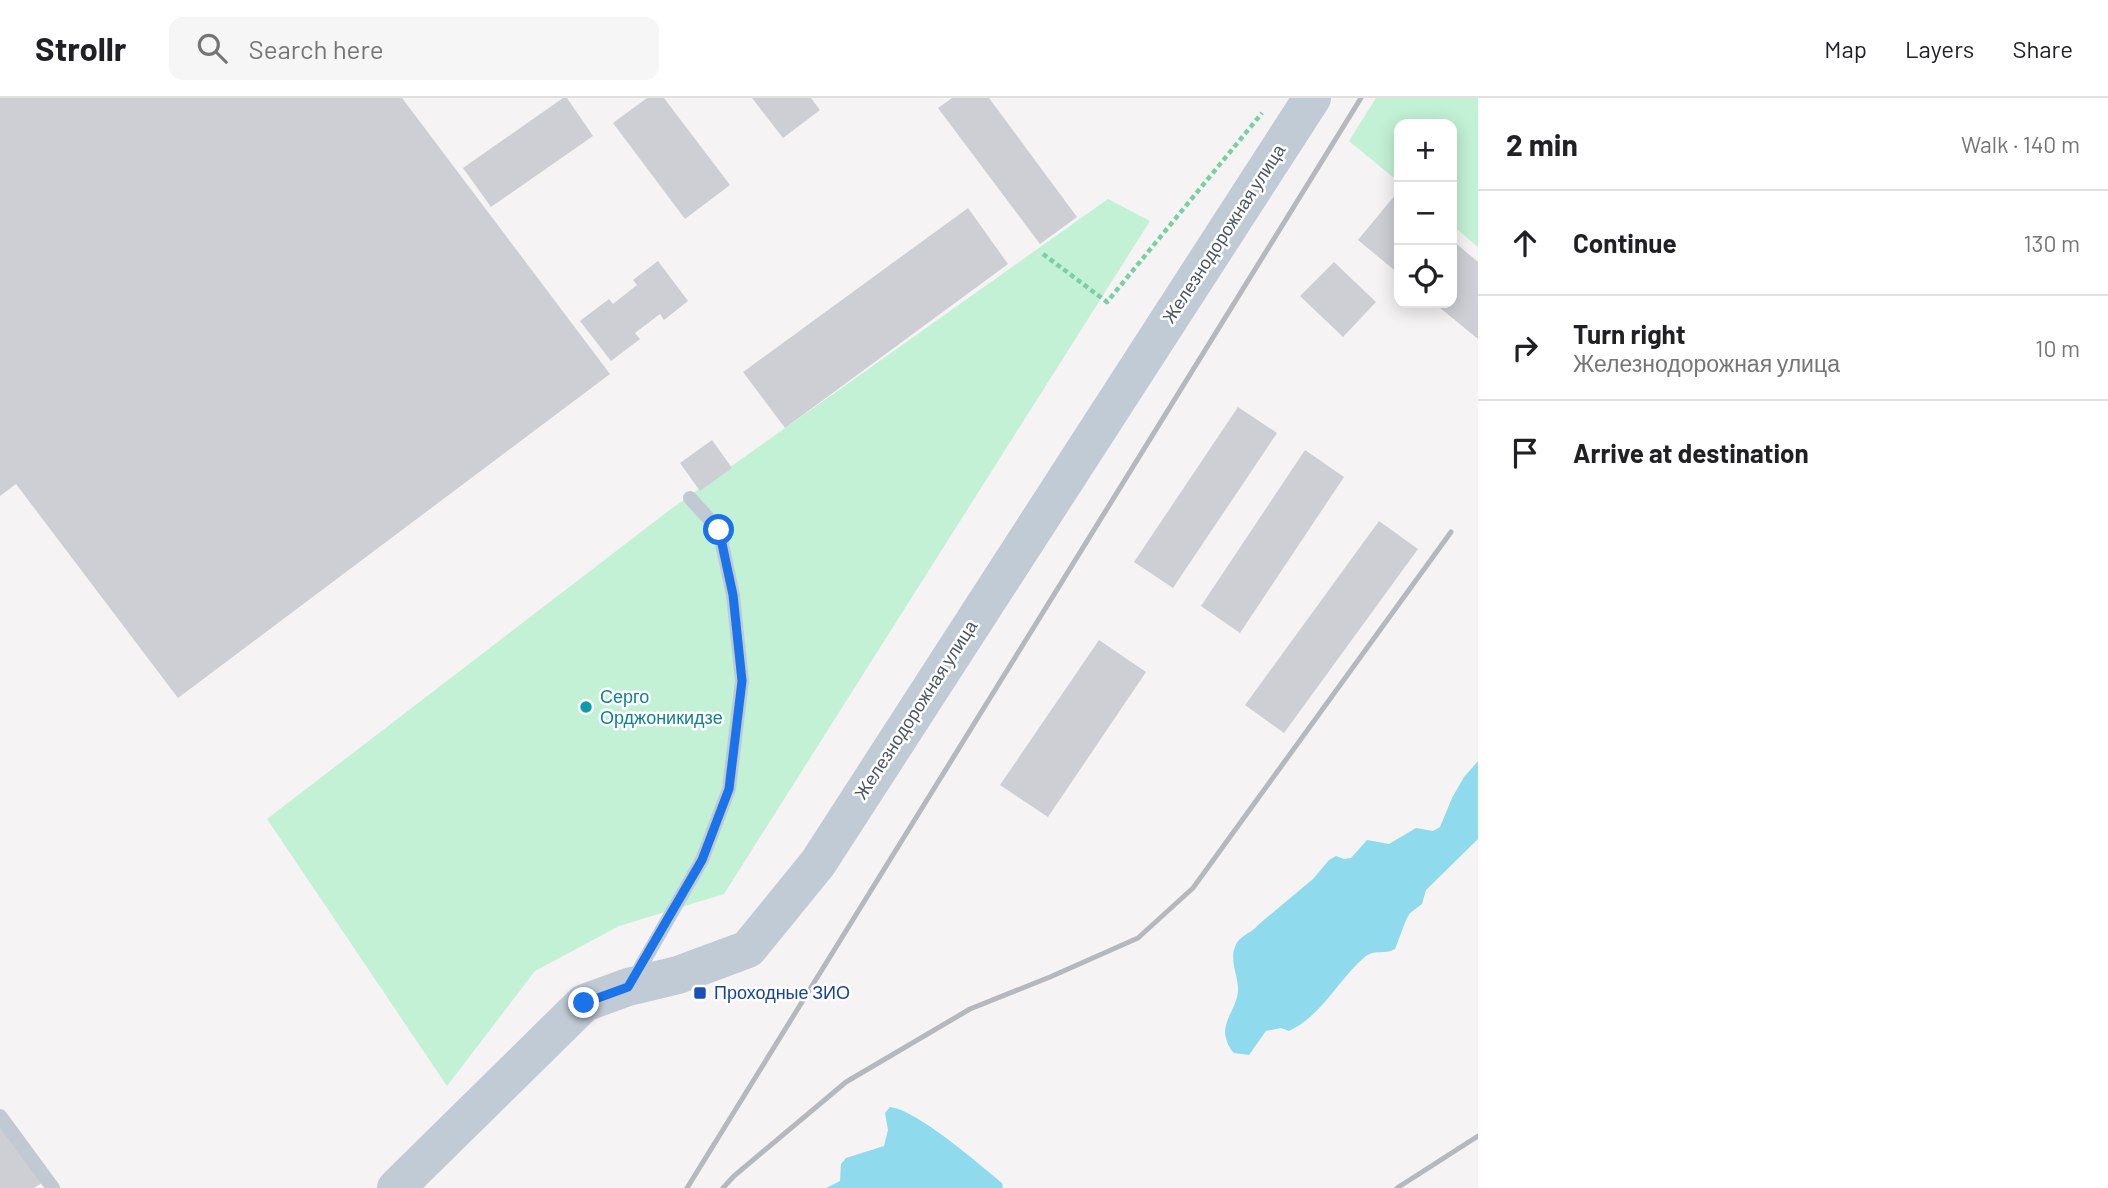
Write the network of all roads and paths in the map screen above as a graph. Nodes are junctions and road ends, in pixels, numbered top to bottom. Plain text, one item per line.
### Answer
1 (1312, 98) edge
2 (1267, 107) dead end
3 (1043, 254) dead end
4 (690, 498) dead end
5 (628, 987) junction
6 (0, 1116) edge
7 (53, 1188) edge
8 (396, 1188) edge

1 - 5 street, Железнодорожная улица
2 - 3 path
4 - 5 lane
5 - 8 street, Железнодорожная улица
6 - 7 lane

